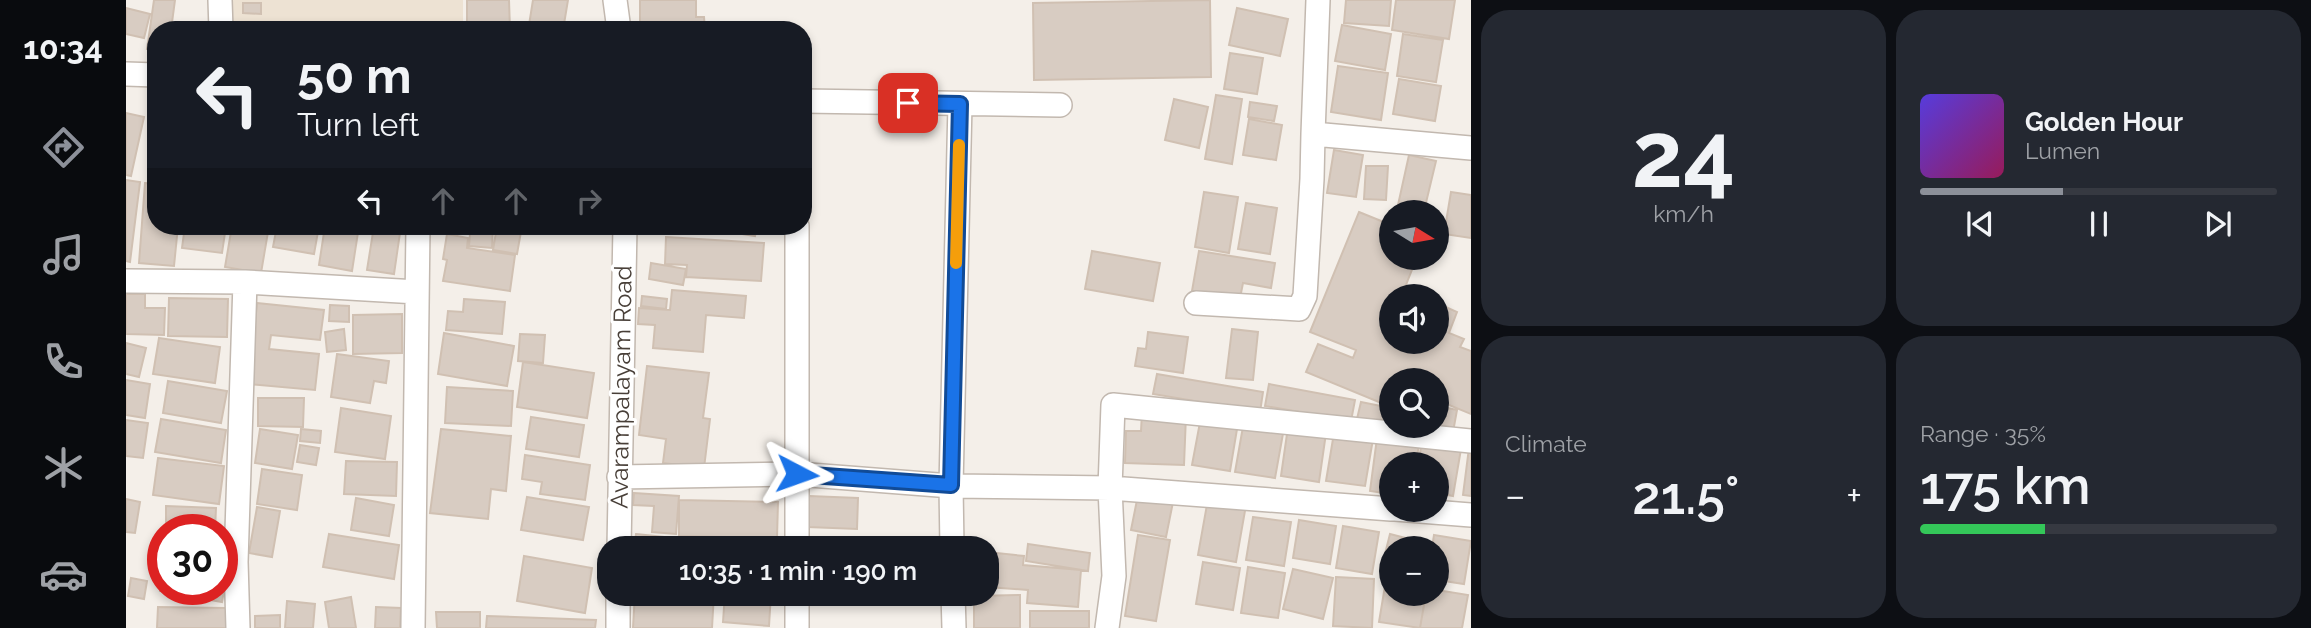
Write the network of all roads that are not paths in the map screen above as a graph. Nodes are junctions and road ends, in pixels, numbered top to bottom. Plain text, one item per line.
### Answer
1 (220, 0) edge
2 (615, 0) edge
3 (1318, 0) edge
4 (220, 21) edge
5 (618, 21) edge
6 (126, 74) edge
7 (147, 75) edge
8 (812, 101) edge
9 (960, 104) junction
10 (1060, 105) dead end
11 (1313, 134) junction
12 (1471, 138) edge
13 (1471, 148) edge
14 (418, 235) edge
15 (625, 235) edge
16 (796, 235) edge
17 (126, 281) edge
18 (245, 282) junction
19 (417, 292) junction
20 (1196, 303) dead end
21 (1471, 441) edge
22 (797, 474) junction
23 (619, 477) junction
24 (951, 485) junction
25 (1110, 488) junction
26 (1379, 508) edge
27 (1449, 513) edge
28 (1471, 515) edge
29 (619, 536) edge
30 (797, 536) edge
31 (952, 536) edge
32 (618, 606) edge
33 (797, 606) edge
34 (953, 606) edge
35 (238, 628) edge
36 (413, 628) edge
37 (618, 628) edge
38 (797, 628) edge
39 (954, 628) edge
40 (1107, 628) edge
41 (1113, 628) edge

1 - 4 street
2 - 5 street
3 - 11 street
6 - 7 street
8 - 9 street
9 - 10 street
9 - 24 street
11 - 13 street
11 - 20 street
12 - 13 street
14 - 19 street
15 - 23 street, Avarampalayam Road
16 - 22 street
17 - 18 street
18 - 19 street
18 - 35 street
19 - 36 street
21 - 25 street
22 - 23 street
22 - 24 street
22 - 30 street
23 - 29 street, Avarampalayam Road
24 - 25 street
24 - 31 street
25 - 26 street
25 - 40 street
27 - 28 street
32 - 37 street
33 - 38 street
34 - 39 street
40 - 41 street

